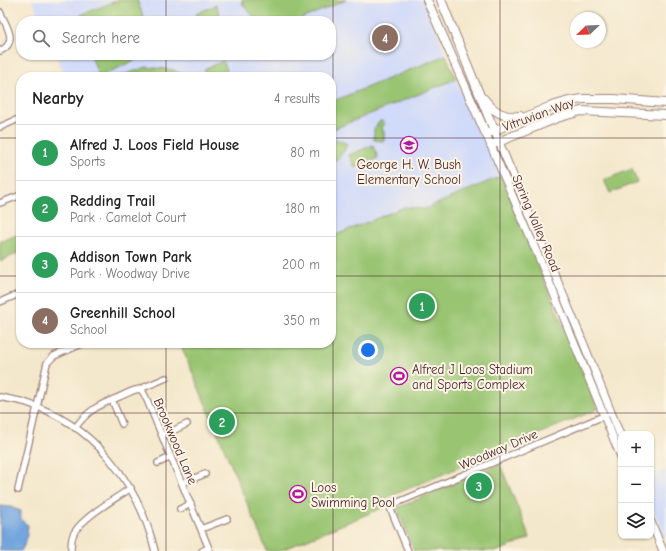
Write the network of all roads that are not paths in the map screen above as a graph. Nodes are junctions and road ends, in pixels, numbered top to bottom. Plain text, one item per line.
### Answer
1 (427, 0) edge
2 (441, 0) edge
3 (0, 12) edge
4 (456, 36) junction
5 (446, 41) junction
6 (0, 51) edge
7 (479, 92) junction
8 (614, 99) junction
9 (666, 103) edge
10 (587, 111) junction
11 (666, 115) edge
12 (527, 116) junction
13 (16, 120) edge
14 (0, 127) edge
15 (494, 130) junction
16 (486, 134) junction
17 (499, 141) junction
18 (491, 145) junction
19 (16, 197) edge
20 (0, 203) edge
21 (16, 295) edge
22 (0, 302) edge
23 (72, 348) edge
24 (166, 378) dead end
25 (140, 389) junction
26 (0, 397) edge
27 (112, 400) junction
28 (36, 407) junction
29 (612, 412) junction
30 (604, 416) junction
31 (122, 424) dead end
32 (187, 424) dead end
33 (75, 428) junction
34 (619, 431) edge
35 (162, 436) junction
36 (618, 450) edge
37 (171, 457) junction
38 (158, 462) dead end
39 (205, 474) dead end
40 (182, 484) junction
41 (131, 488) junction
42 (18, 490) dead end
43 (191, 504) junction
44 (180, 509) dead end
45 (227, 518) dead end
46 (201, 529) junction
47 (654, 529) edge
48 (209, 550) edge
49 (71, 551) edge
50 (155, 551) edge
51 (202, 551) edge
52 (408, 551) edge
53 (663, 551) edge

1 - 5 main road, Spring Valley Road
2 - 4 main road, Spring Valley Road
3 - 6 street
4 - 5 main road
4 - 7 main road, Spring Valley Road
5 - 16 main road, Spring Valley Road
7 - 12 main road
7 - 15 main road, Spring Valley Road
8 - 9 main road, Vitruvian Way
8 - 10 main road
8 - 12 main road, Vitruvian Way
10 - 11 main road, Vitruvian Way
10 - 17 main road, Vitruvian Way
12 - 15 main road, Vitruvian Way
13 - 14 street
15 - 16 main road, Vitruvian Way
15 - 17 street, Spring Valley Road
16 - 18 street, Spring Valley Road
17 - 18 main road, Vitruvian Way
17 - 29 street, Spring Valley Road
18 - 30 street, Spring Valley Road
19 - 20 street
21 - 22 street
23 - 28 street
24 - 25 street
25 - 27 street, Brookwood Lane
25 - 35 street, Brookwood Lane
26 - 28 street
27 - 31 street
27 - 33 street, Brookwood Lane
28 - 33 street
28 - 42 street
29 - 30 street, Woodway Drive
29 - 34 street, Spring Valley Road
30 - 36 street, Spring Valley Road
30 - 52 street, Woodway Drive
32 - 35 street
33 - 41 street
35 - 37 street, Brookwood Lane
37 - 38 street
37 - 40 street, Brookwood Lane
39 - 40 street
40 - 43 street, Brookwood Lane
41 - 49 street
41 - 50 street
43 - 44 street
43 - 46 street, Brookwood Lane
45 - 46 street
46 - 48 street, Brookwood Lane
47 - 53 street
48 - 51 street

